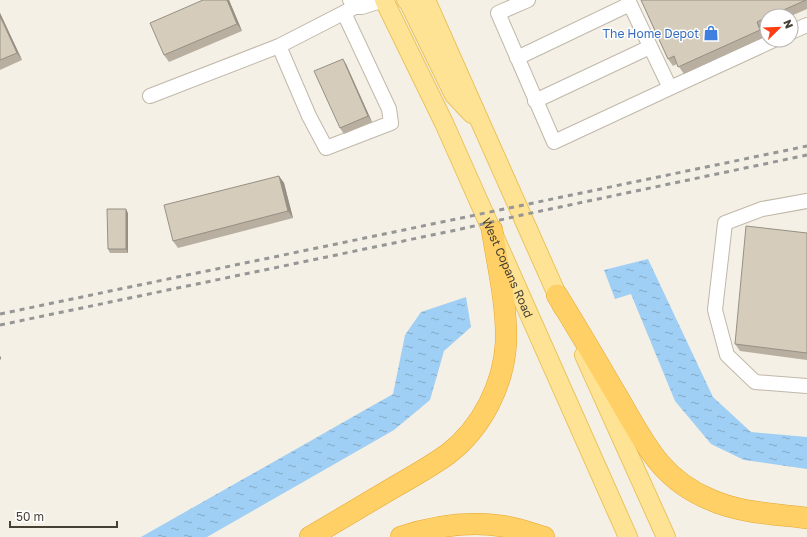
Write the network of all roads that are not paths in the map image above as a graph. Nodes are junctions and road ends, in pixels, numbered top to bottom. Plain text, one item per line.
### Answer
1 (384, 0) edge
2 (406, 0) edge
3 (426, 0) edge
4 (528, 0) edge
5 (629, 2) edge
6 (350, 6) edge
7 (279, 46) junction
8 (650, 47) junction
9 (759, 47) edge
10 (517, 58) junction
11 (670, 88) junction
12 (150, 96) dead end
13 (535, 101) junction
14 (481, 124) junction
15 (807, 201) edge
16 (492, 230) junction
17 (557, 295) junction
18 (807, 386) edge
19 (807, 518) edge
20 (310, 537) edge
21 (402, 537) edge
22 (544, 537) edge
23 (628, 537) edge
24 (666, 537) edge

1 - 6 lane
1 - 16 main road, West Copans Road
2 - 14 main road
3 - 14 main road
4 - 10 lane
5 - 8 lane
5 - 10 lane
6 - 7 lane
6 - 7 lane
7 - 12 lane
8 - 11 lane
8 - 13 lane
9 - 11 lane
10 - 13 lane
11 - 13 lane
14 - 17 main road
15 - 18 lane
16 - 20 highway
16 - 23 main road, West Copans Road
17 - 19 highway
17 - 24 main road
21 - 22 highway

